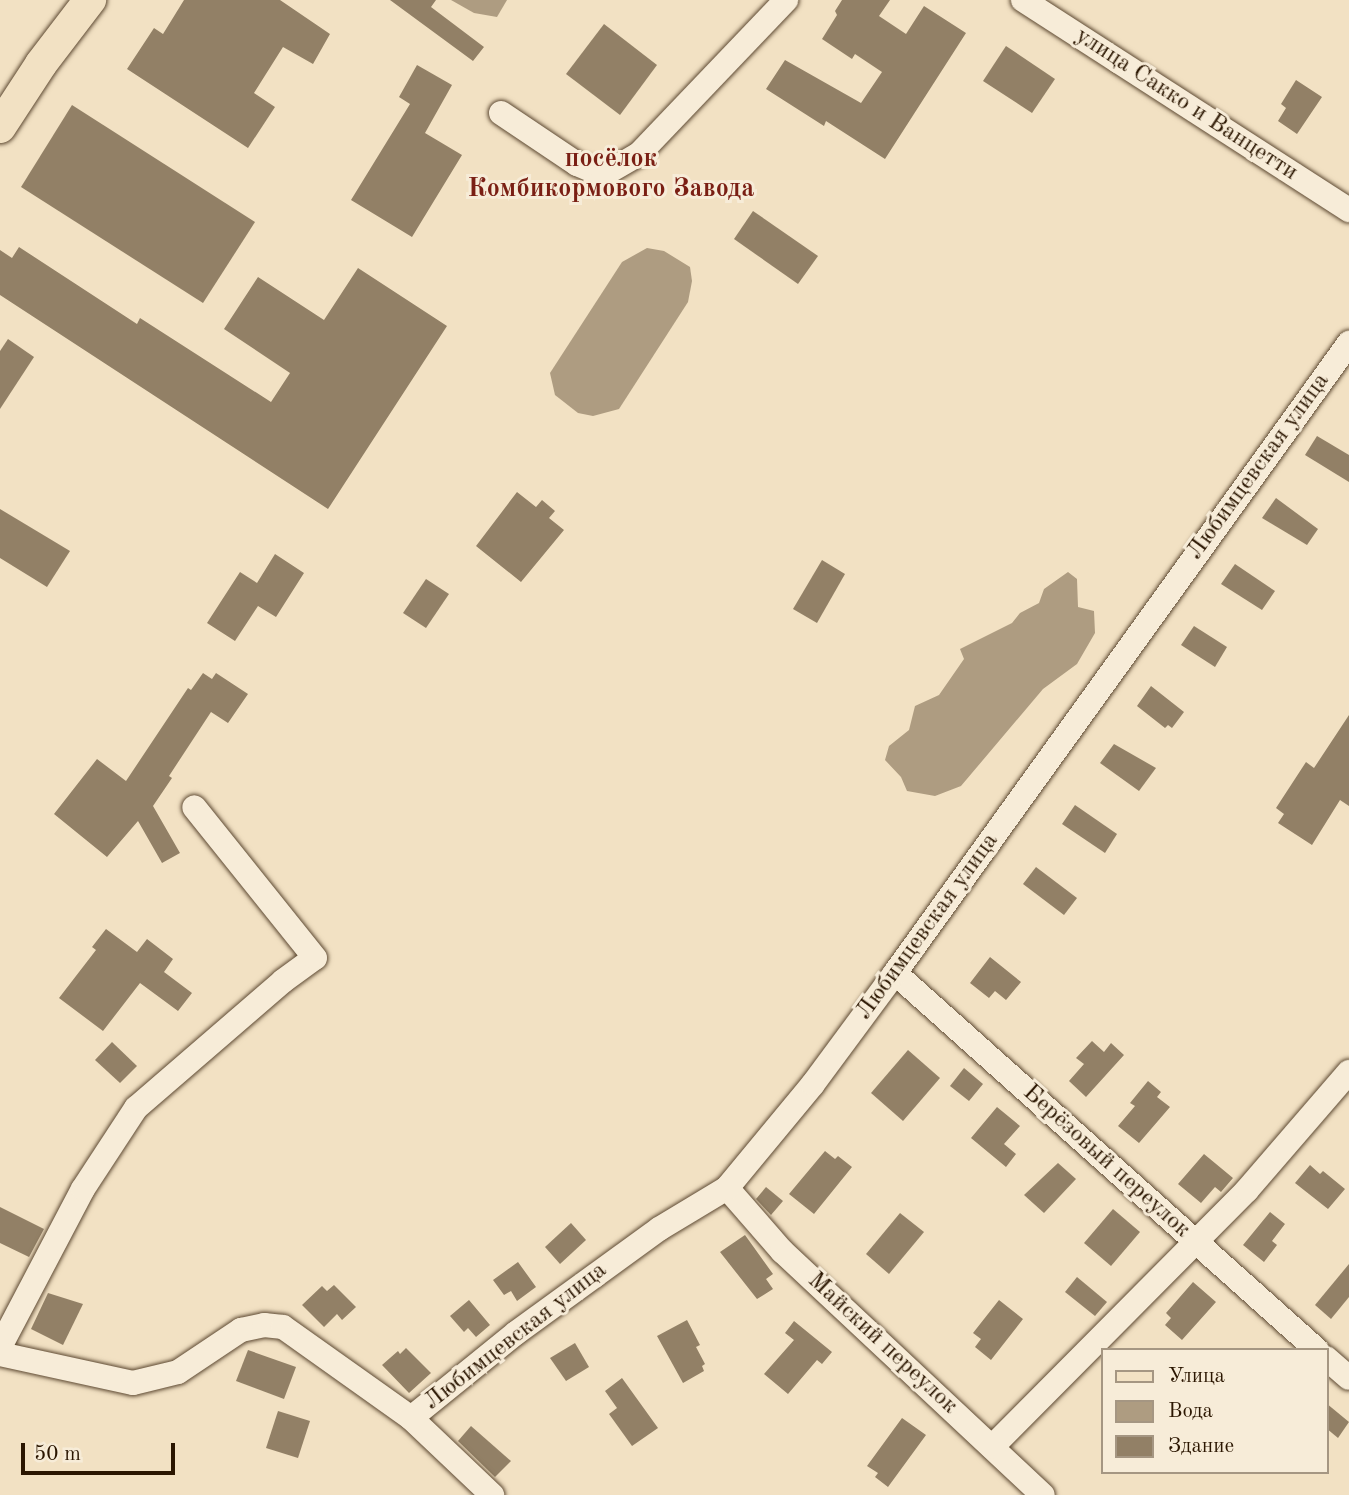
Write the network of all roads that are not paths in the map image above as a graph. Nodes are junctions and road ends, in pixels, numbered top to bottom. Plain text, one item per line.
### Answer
1 (90, 0) edge
2 (786, 0) edge
3 (1024, 0) edge
4 (502, 113) dead end
5 (0, 127) edge
6 (1349, 210) edge
7 (1349, 343) edge
8 (194, 807) dead end
9 (895, 973) junction
10 (1349, 1072) edge
11 (727, 1188) junction
12 (1195, 1241) junction
13 (0, 1346) edge
14 (1315, 1348) edge
15 (0, 1354) edge
16 (1328, 1360) edge
17 (1349, 1378) edge
18 (411, 1418) junction
19 (992, 1447) junction
20 (492, 1495) edge
21 (1043, 1495) edge

1 - 5 main road
2 - 4 street
3 - 6 street, улица Сакко и Ванцетти
7 - 9 street, Любимцевская улица
8 - 13 street
9 - 11 street, Любимцевская улица
9 - 12 street, Берёзовый переулок
10 - 12 street
11 - 18 street, Любимцевская улица
11 - 19 street, Майский переулок
12 - 14 street, Берёзовый переулок
12 - 19 street
15 - 18 street
16 - 17 street
18 - 20 street
19 - 21 street, Майский переулок

